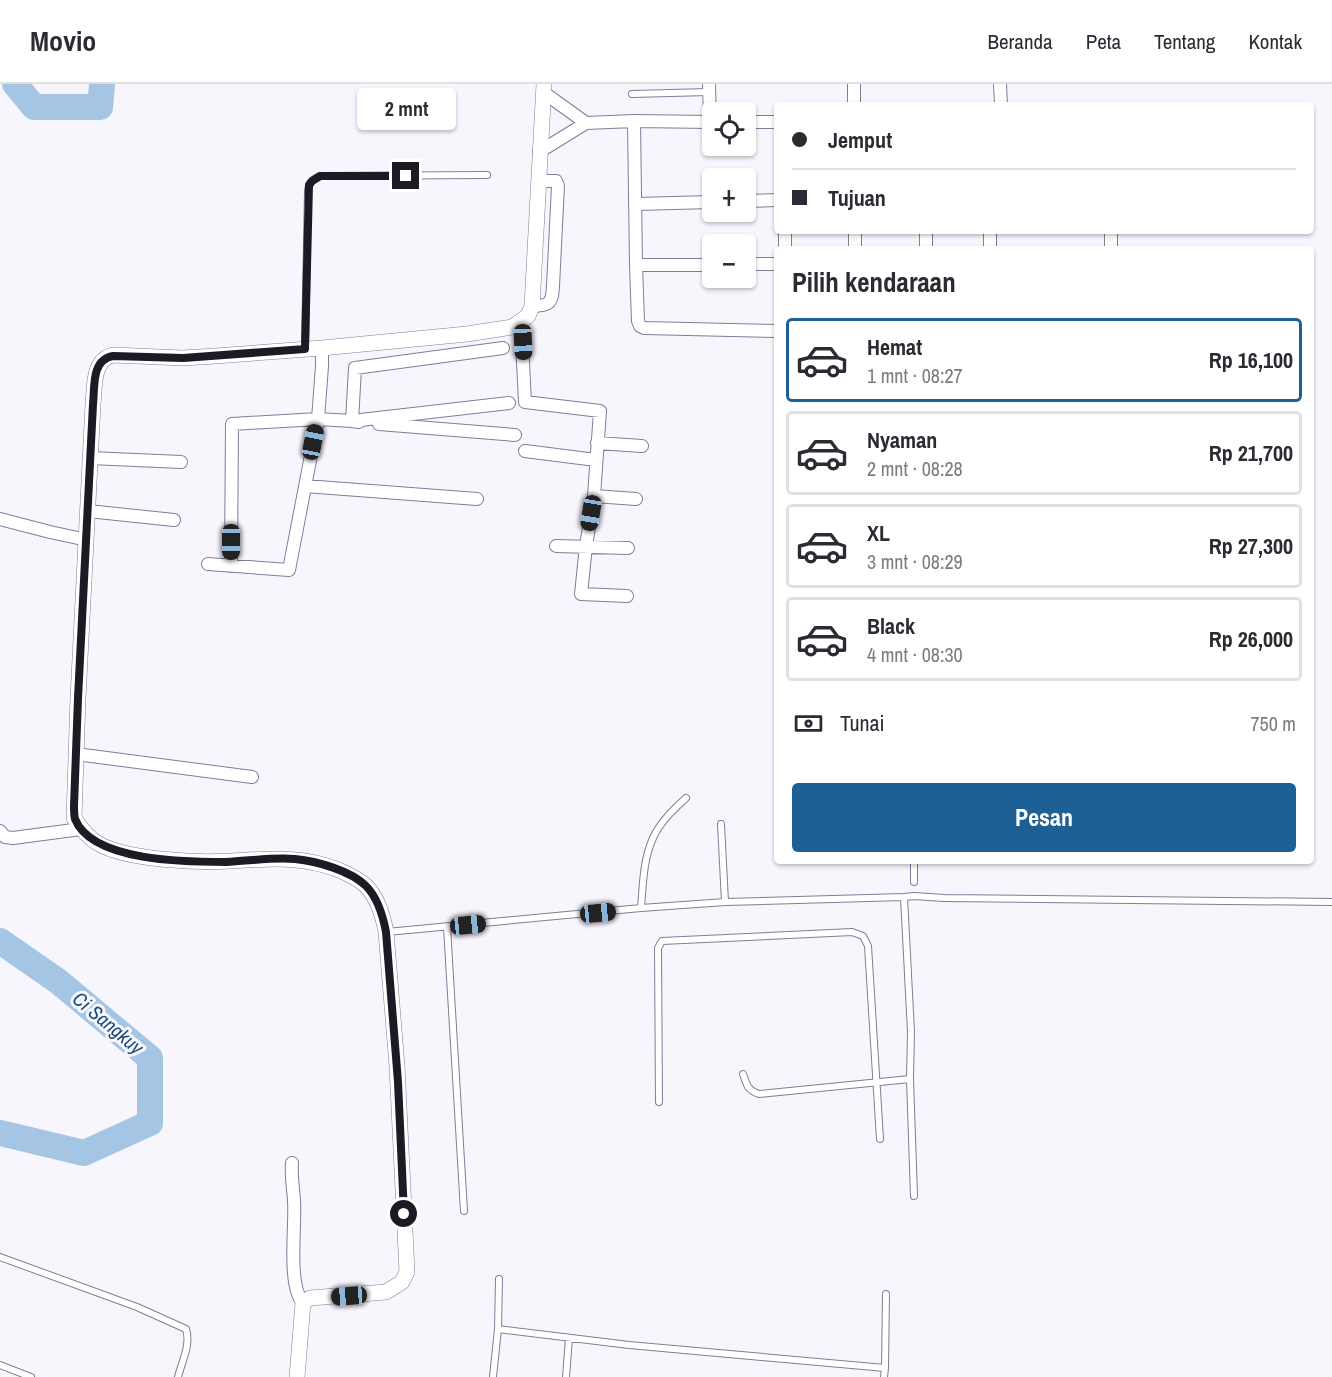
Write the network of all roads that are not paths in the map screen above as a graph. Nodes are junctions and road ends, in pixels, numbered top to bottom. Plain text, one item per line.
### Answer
1 (854, 84) edge
2 (1000, 84) edge
3 (543, 88) edge
4 (710, 88) edge
5 (632, 94) dead end
6 (854, 102) edge
7 (1001, 102) edge
8 (634, 121) junction
9 (702, 122) edge
10 (756, 122) edge
11 (774, 122) edge
12 (586, 123) junction
13 (539, 152) junction
14 (487, 175) dead end
15 (774, 200) edge
16 (756, 201) edge
17 (702, 202) edge
18 (636, 204) junction
19 (756, 264) edge
20 (774, 264) edge
21 (636, 265) junction
22 (702, 265) edge
23 (521, 322) junction
24 (774, 331) edge
25 (322, 348) junction
26 (503, 348) dead end
27 (305, 349) junction
28 (509, 403) dead end
29 (318, 419) junction
30 (352, 421) junction
31 (515, 435) dead end
32 (597, 443) junction
33 (642, 446) dead end
34 (525, 451) dead end
35 (90, 458) junction
36 (596, 460) junction
37 (181, 462) dead end
38 (305, 486) junction
39 (594, 496) junction
40 (477, 499) dead end
41 (636, 499) dead end
42 (88, 511) junction
43 (0, 519) edge
44 (174, 520) dead end
45 (87, 540) junction
46 (556, 546) dead end
47 (586, 546) junction
48 (628, 548) dead end
49 (208, 564) dead end
50 (231, 566) junction
51 (627, 596) dead end
52 (76, 754) junction
53 (252, 777) dead end
54 (686, 798) dead end
55 (721, 824) dead end
56 (81, 829) junction
57 (0, 831) edge
58 (914, 864) edge
59 (914, 882) dead end
60 (904, 897) junction
61 (725, 902) junction
62 (1332, 902) edge
63 (641, 908) junction
64 (447, 927) junction
65 (386, 932) junction
66 (743, 1074) dead end
67 (910, 1079) junction
68 (876, 1082) junction
69 (658, 1102) dead end
70 (880, 1139) dead end
71 (292, 1163) dead end
72 (914, 1196) dead end
73 (464, 1211) dead end
74 (0, 1257) edge
75 (499, 1279) dead end
76 (886, 1294) dead end
77 (303, 1303) junction
78 (498, 1329) junction
79 (569, 1338) junction
80 (0, 1365) edge
81 (885, 1368) junction
82 (32, 1377) edge
83 (178, 1377) edge
84 (297, 1377) edge
85 (493, 1377) edge
86 (566, 1377) edge
87 (884, 1377) edge

1 - 6 street
2 - 7 street
3 - 12 street
3 - 13 street
4 - 5 lane
8 - 9 street
8 - 12 street
8 - 18 street
10 - 11 street
12 - 13 street
13 - 23 street
14 - 27 lane
15 - 16 street
17 - 18 street
18 - 21 street
19 - 20 street
21 - 22 street
21 - 24 street
23 - 25 street
23 - 32 street
25 - 27 street
25 - 29 street
26 - 30 street
27 - 35 street
28 - 30 street
29 - 30 street
29 - 38 street
29 - 50 street
30 - 31 street
32 - 33 street
32 - 36 street
34 - 36 street
35 - 37 street
35 - 42 street
36 - 39 street
38 - 40 street
38 - 50 street
39 - 41 street
39 - 47 street
42 - 44 street
42 - 45 street
43 - 45 street
45 - 52 street
46 - 47 street
47 - 48 street
47 - 51 street
49 - 50 street
52 - 53 street
52 - 56 street
54 - 63 lane
55 - 61 lane
56 - 57 street
56 - 65 street
58 - 59 lane
60 - 61 lane
60 - 62 lane
60 - 67 lane
61 - 63 lane
63 - 64 lane
64 - 65 lane
64 - 73 lane
65 - 77 street
66 - 68 lane
67 - 68 lane
67 - 72 lane
68 - 69 lane
68 - 70 lane
71 - 77 street
74 - 83 lane
75 - 78 lane
76 - 81 lane
77 - 84 street
78 - 79 lane
78 - 85 lane
79 - 81 lane
79 - 86 lane
80 - 82 lane
81 - 87 lane

